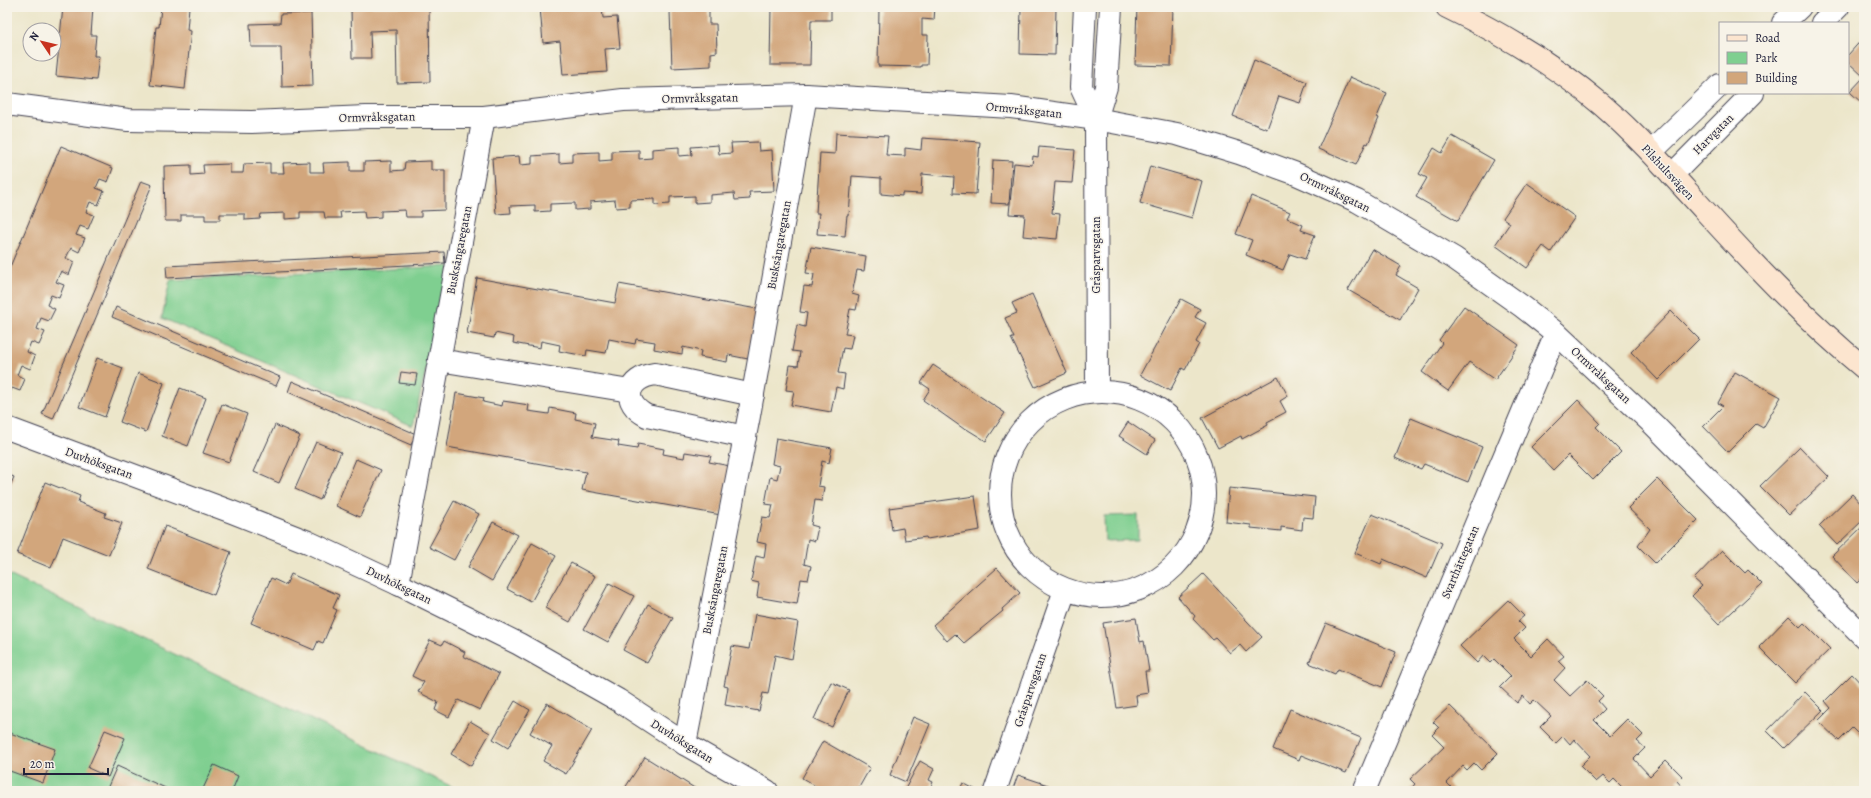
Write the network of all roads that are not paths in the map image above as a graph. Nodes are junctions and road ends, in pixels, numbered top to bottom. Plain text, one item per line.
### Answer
1 (1085, 7) edge
2 (1111, 7) edge
3 (1447, 7) edge
4 (1800, 7) edge
5 (1838, 7) edge
6 (1784, 22) edge
7 (1823, 22) edge
8 (1719, 86) edge
9 (1752, 94) edge
10 (806, 95) junction
11 (7, 104) edge
12 (484, 117) junction
13 (1096, 118) junction
14 (1651, 152) junction
15 (1672, 175) junction
16 (1556, 333) junction
17 (439, 360) junction
18 (1864, 368) edge
19 (630, 391) junction
20 (1097, 392) junction
21 (753, 394) junction
22 (7, 428) edge
23 (745, 437) junction
24 (398, 584) junction
25 (1065, 590) junction
26 (1864, 637) edge
27 (685, 744) junction
28 (766, 791) edge
29 (995, 791) edge
30 (1364, 791) edge

1 - 13 street, Gråsparvsgatan
2 - 13 street, Gråsparvsgatan
3 - 14 street, Pilshultsvägen
4 - 6 street
5 - 7 street
8 - 14 street
9 - 15 street, Harvgatan
10 - 12 street, Ormvråksgatan
10 - 13 street, Ormvråksgatan
10 - 21 street, Busksångaregatan
11 - 12 street, Ormvråksgatan
12 - 17 street, Busksångaregatan
13 - 16 street, Ormvråksgatan
13 - 20 street, Gråsparvsgatan
14 - 15 street, Pilshultsvägen
15 - 18 street, Pilshultsvägen
16 - 26 street, Ormvråksgatan
16 - 30 street, Svarthättegatan
17 - 19 street
17 - 24 street, Busksångaregatan
19 - 21 street
19 - 23 street
20 - 25 street
20 - 25 street
21 - 23 street, Busksångaregatan
22 - 24 street, Duvhöksgatan
23 - 27 street, Busksångaregatan
24 - 27 street, Duvhöksgatan
25 - 29 street, Gråsparvsgatan
27 - 28 street, Duvhöksgatan

